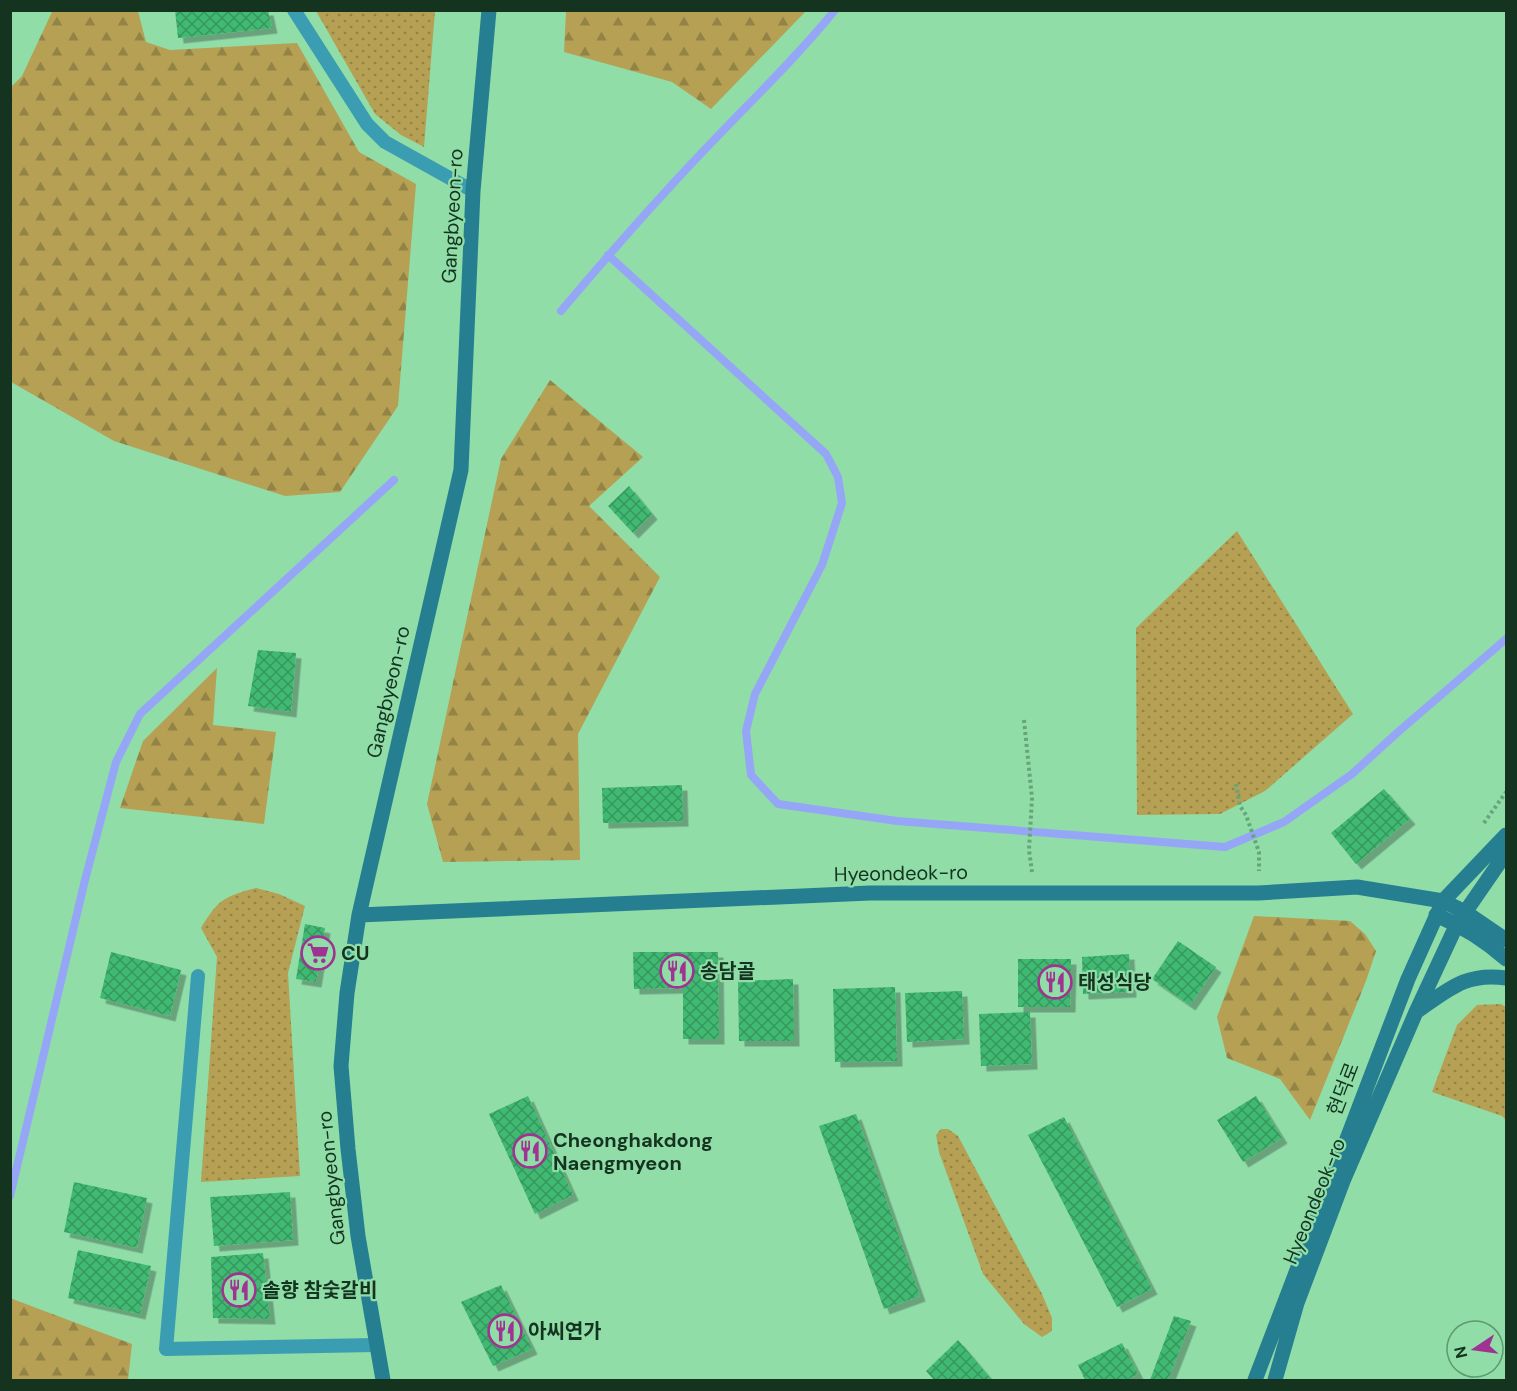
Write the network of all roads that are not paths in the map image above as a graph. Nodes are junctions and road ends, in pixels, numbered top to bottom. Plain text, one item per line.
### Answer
1 (294, 10) edge
2 (489, 10) edge
3 (473, 190) junction
4 (1506, 835) edge
5 (1506, 853) edge
6 (1439, 908) junction
7 (359, 915) junction
8 (1461, 918) junction
9 (1506, 940) edge
10 (1506, 959) edge
11 (198, 976) dead end
12 (1506, 978) edge
13 (1416, 1012) junction
14 (375, 1345) junction
15 (383, 1380) edge
16 (1255, 1380) edge
17 (1275, 1380) edge

1 - 3 lane
2 - 3 street, Gangbyeon-ro
3 - 7 street, Gangbyeon-ro
4 - 6 street, 현덕로
5 - 8 street, Hyeondeok-ro
6 - 7 street, Hyeondeok-ro
6 - 8 street, Hyeondeok-ro
6 - 16 street, 현덕로
7 - 14 street, Gangbyeon-ro
8 - 9 street
8 - 10 street
8 - 13 street, Hyeondeok-ro
11 - 14 lane
12 - 13 street
13 - 17 street, Hyeondeok-ro
14 - 15 street, Gangbyeon-ro

